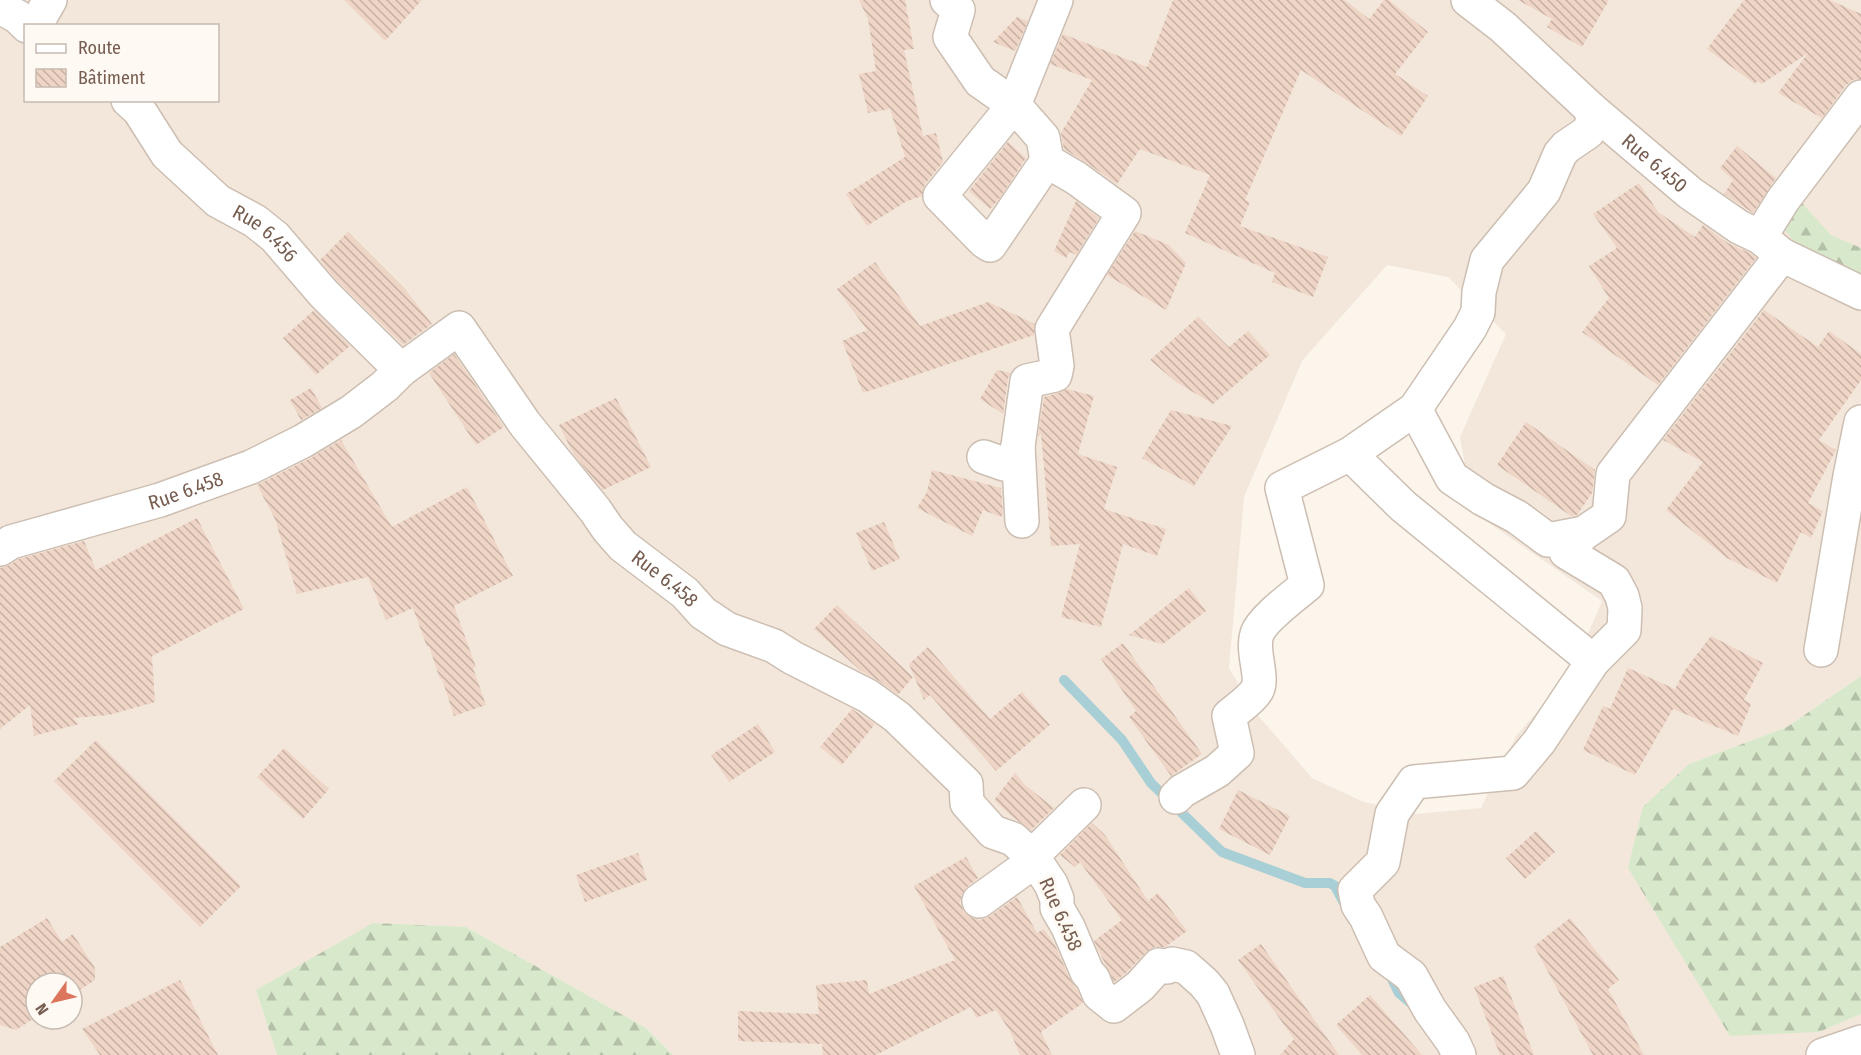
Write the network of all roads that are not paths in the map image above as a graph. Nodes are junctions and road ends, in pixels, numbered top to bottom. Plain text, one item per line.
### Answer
1 (50, 0) edge
2 (947, 0) edge
3 (1056, 0) edge
4 (1468, 0) edge
5 (0, 7) edge
6 (25, 24) edge
7 (40, 24) edge
8 (1861, 97) edge
9 (130, 102) edge
10 (1014, 105) junction
11 (1591, 109) junction
12 (1047, 161) junction
13 (1771, 246) junction
14 (1861, 293) edge
15 (400, 370) junction
16 (1415, 409) junction
17 (1861, 422) edge
18 (1018, 446) junction
19 (1350, 454) junction
20 (984, 457) dead end
21 (1022, 521) dead end
22 (1584, 533) junction
23 (0, 549) edge
24 (1821, 650) dead end
25 (1593, 661) junction
26 (1176, 797) dead end
27 (1084, 806) dead end
28 (1032, 856) junction
29 (979, 901) dead end
30 (1861, 1042) edge
31 (1238, 1055) edge
32 (1459, 1055) edge
33 (1823, 1055) edge

1 - 7 street
2 - 10 street
3 - 10 street
4 - 11 street, Rue 6.450
5 - 6 street
8 - 13 street
9 - 15 street, Rue 6.456
10 - 12 street
10 - 12 street
11 - 13 street, Rue 6.450
11 - 16 street
12 - 18 street
13 - 14 street, Rue 6.450
13 - 22 street
15 - 23 street, Rue 6.458
15 - 28 street, Rue 6.458
16 - 19 street
16 - 22 street
17 - 24 street
18 - 20 street
18 - 21 street
19 - 25 street
19 - 26 street
22 - 25 street
25 - 32 street
27 - 28 street
28 - 29 street
28 - 31 street, Rue 6.458
30 - 33 street

